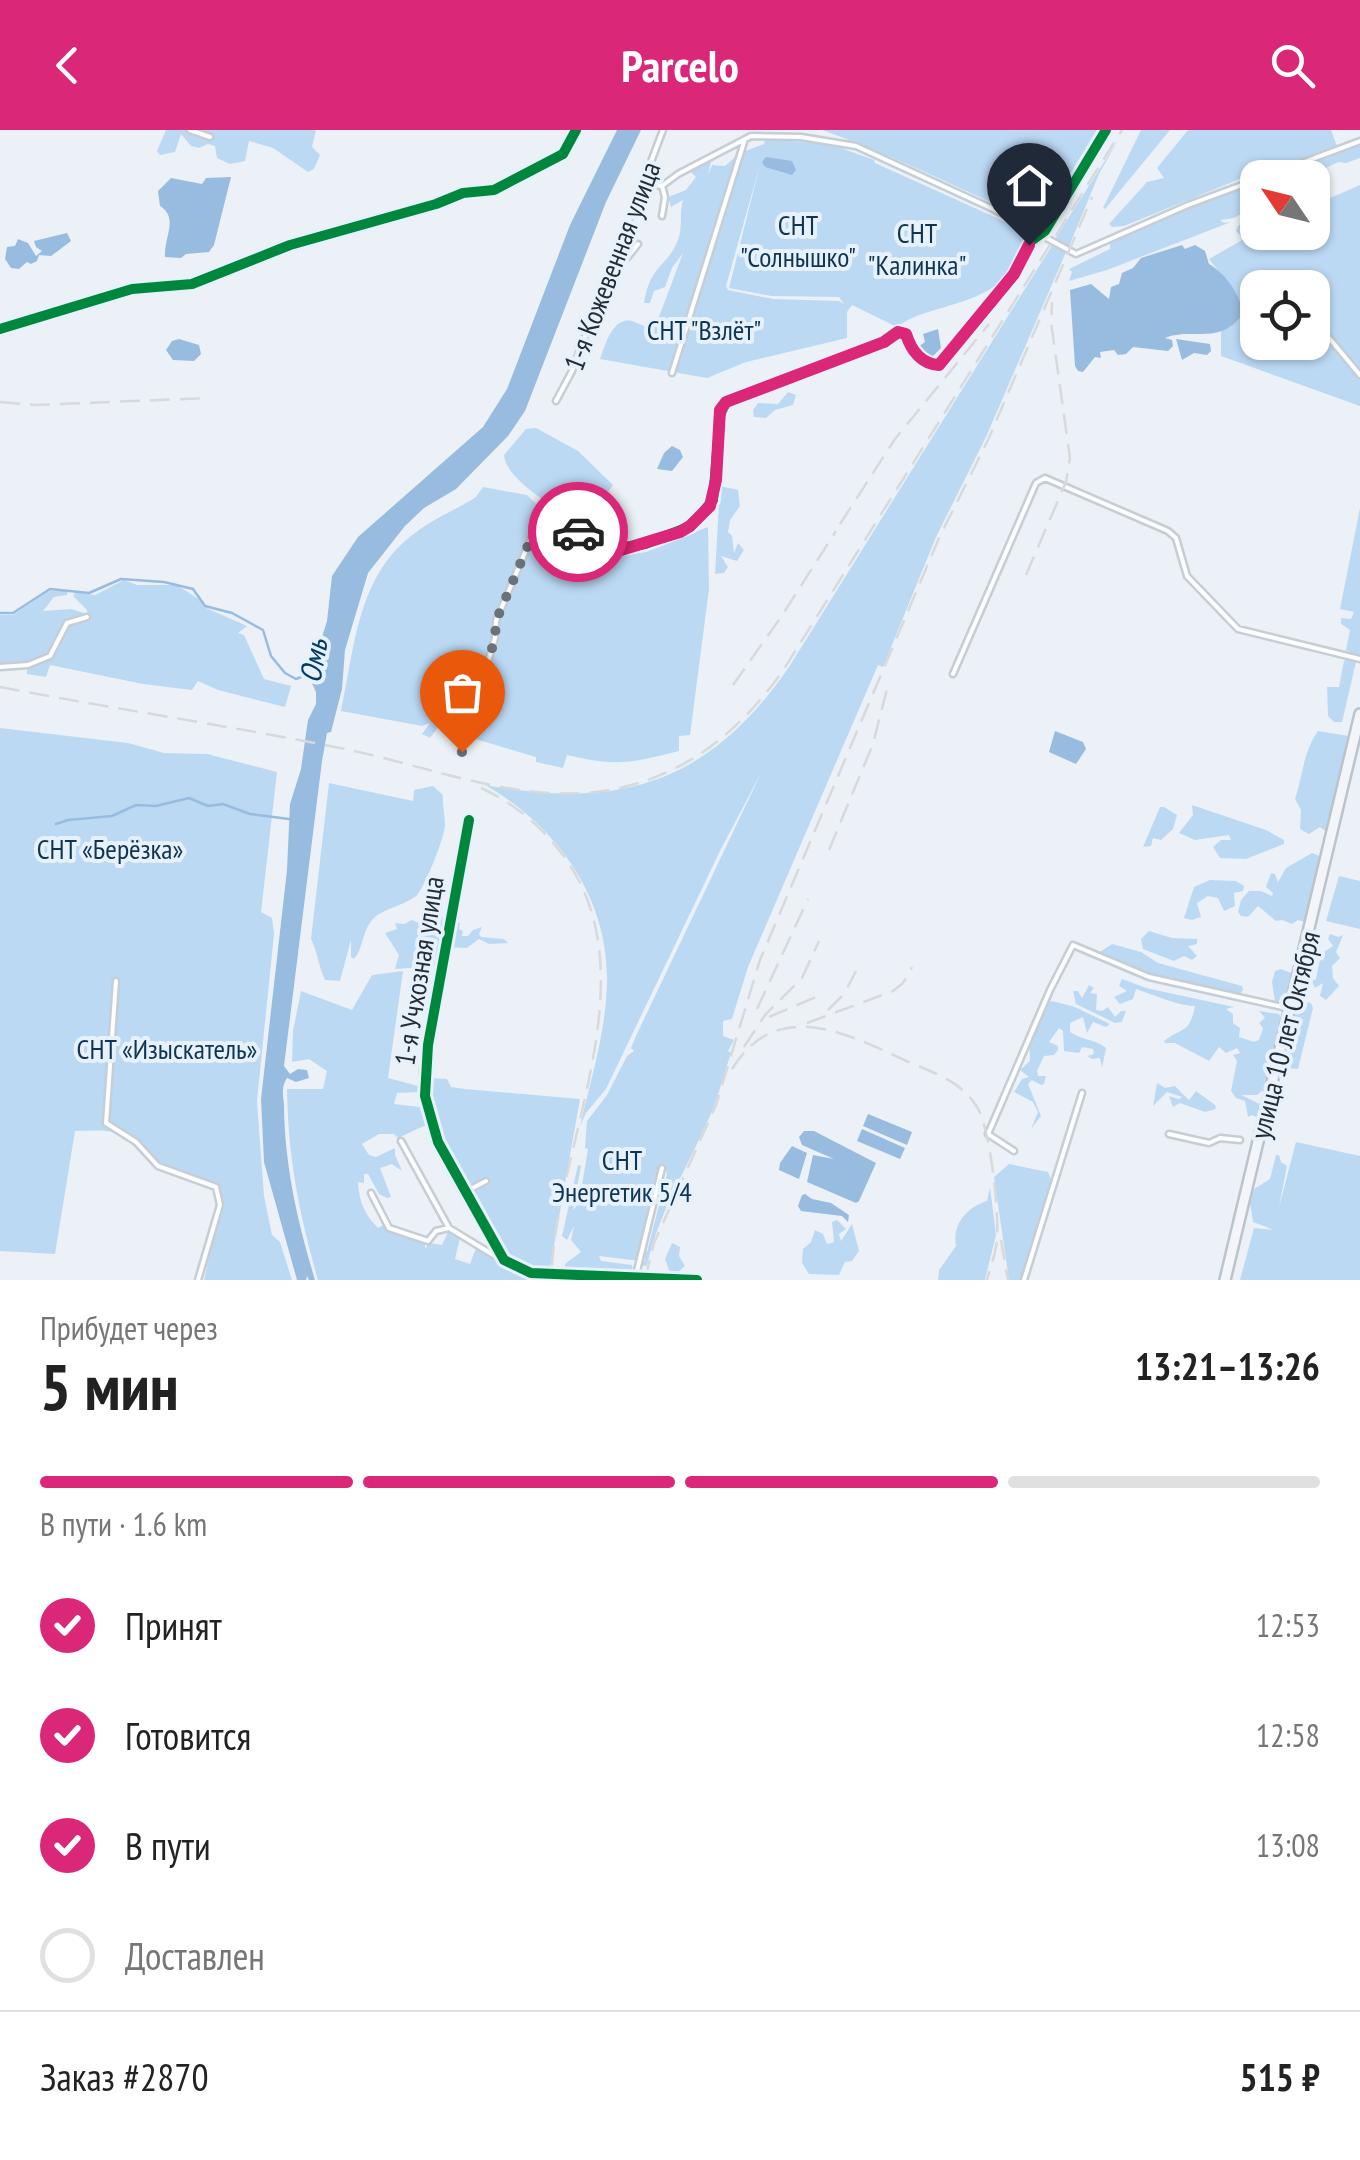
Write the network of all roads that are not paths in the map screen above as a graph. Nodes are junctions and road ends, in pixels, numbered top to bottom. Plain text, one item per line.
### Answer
1 (190, 130) edge
2 (576, 130) edge
3 (662, 130) edge
4 (1106, 130) edge
5 (210, 136) dead end
6 (746, 137) junction
7 (1360, 141) edge
8 (1309, 160) edge
9 (644, 183) junction
10 (662, 186) junction
11 (1240, 186) edge
12 (662, 216) dead end
13 (1042, 235) junction
14 (638, 244) dead end
15 (618, 254) junction
16 (0, 329) edge
17 (1330, 339) edge
18 (672, 374) dead end
19 (1360, 375) edge
20 (556, 401) dead end
21 (552, 514) dead end
22 (556, 521) junction
23 (87, 617) dead end
24 (1360, 660) edge
25 (0, 667) edge
26 (953, 674) dead end
27 (1360, 714) edge
28 (462, 752) dead end
29 (469, 820) dead end
30 (466, 831) joint
31 (116, 981) dead end
32 (1291, 1009) junction
33 (1082, 1093) dead end
34 (1169, 1134) dead end
35 (1240, 1140) dead end
36 (401, 1141) dead end
37 (1014, 1152) dead end
38 (662, 1168) dead end
39 (486, 1181) dead end
40 (465, 1192) junction
41 (371, 1193) dead end
42 (449, 1228) junction
43 (504, 1260) junction
44 (531, 1276) edge
45 (636, 1277) junction
46 (198, 1280) edge
47 (697, 1280) edge
48 (1024, 1280) edge
49 (1225, 1280) edge

1 - 5 street
2 - 16 street
3 - 9 street, 1-я Кожевенная улица
4 - 13 street
6 - 10 street
6 - 13 street
6 - 18 street
7 - 8 street
9 - 10 street
9 - 15 street, 1-я Кожевенная улица
10 - 12 street
11 - 13 street
13 - 22 street
14 - 15 street
15 - 20 street, 1-я Кожевенная улица
17 - 19 street
21 - 22 street
22 - 28 street
23 - 25 street
24 - 26 street
27 - 32 main road, улица 10 лет Октября
29 - 30 street, 1-я Учхозная улица
30 - 40 street, 1-я Учхозная улица
31 - 46 street
32 - 37 street
32 - 49 main road, улица 10 лет Октября
33 - 48 street
34 - 35 street
36 - 42 street
38 - 45 street
39 - 40 street
40 - 43 street, 1-я Учхозная улица
41 - 42 street
42 - 43 street
43 - 44 street
44 - 45 street
45 - 47 street

